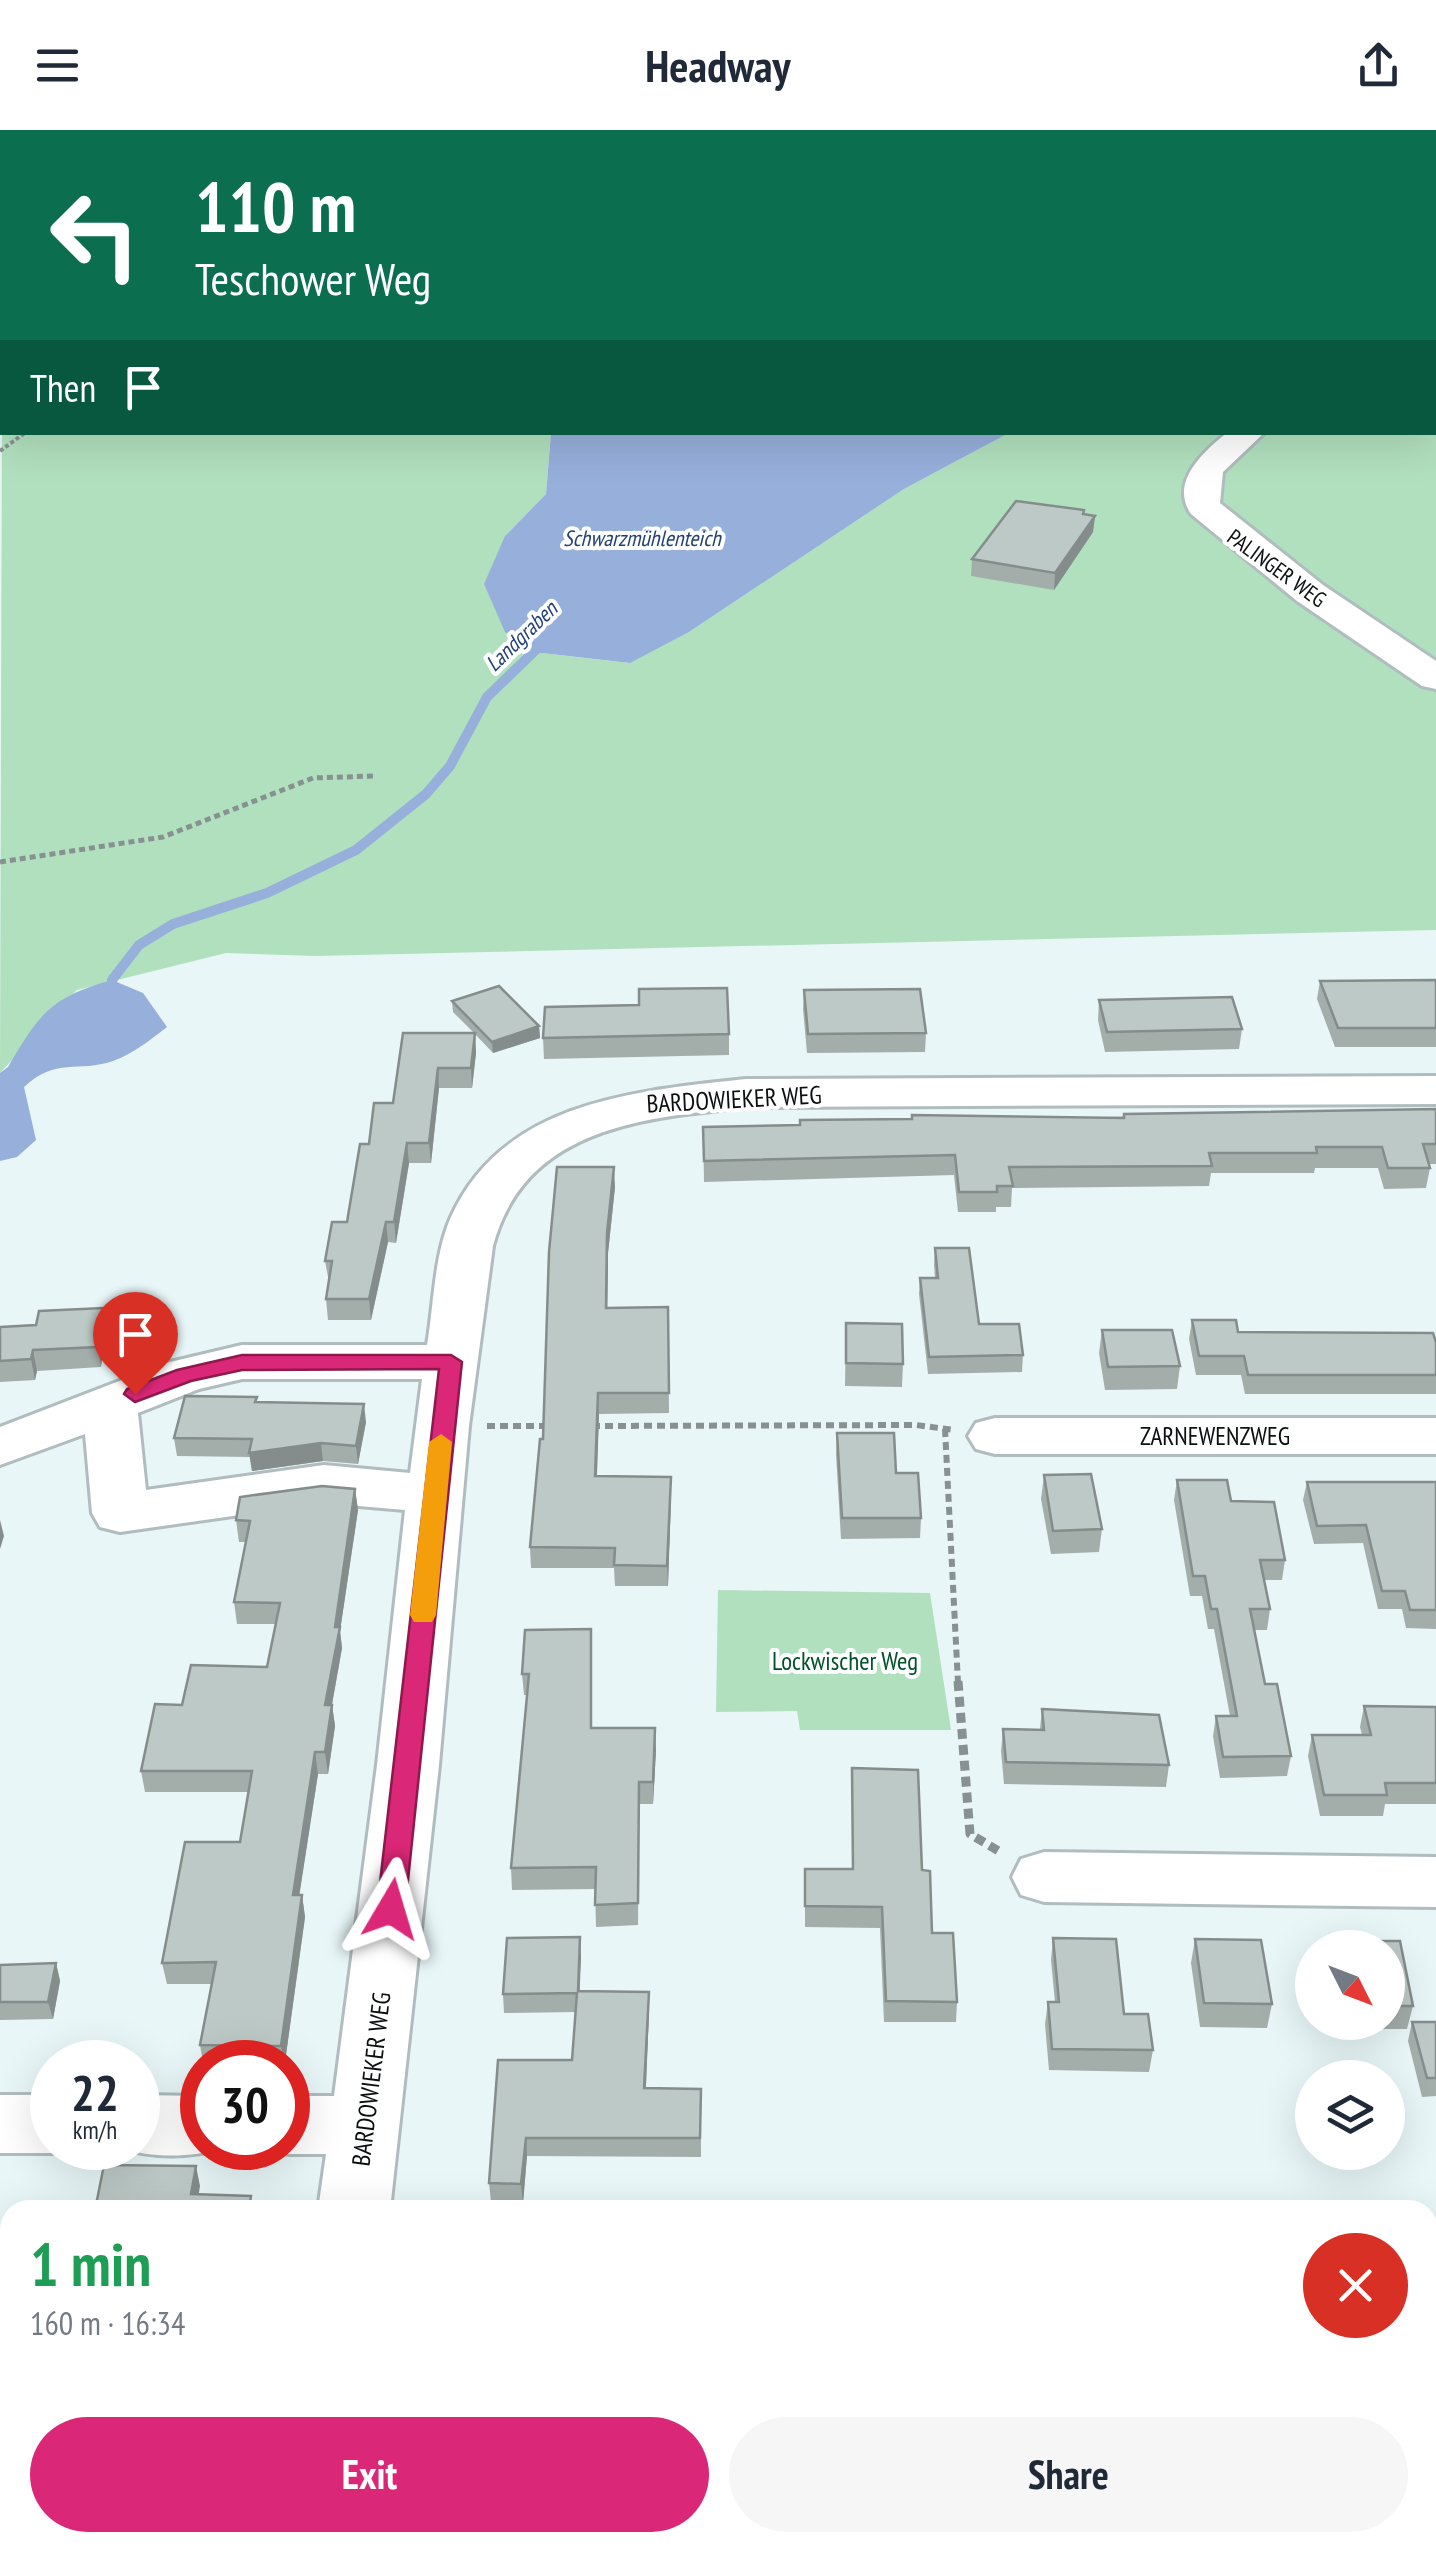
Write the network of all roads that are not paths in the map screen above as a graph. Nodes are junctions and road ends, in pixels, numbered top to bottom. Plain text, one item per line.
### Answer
1 (1245, 435) edge
2 (1436, 678) edge
3 (1436, 1090) edge
4 (451, 1362) junction
5 (110, 1404) junction
6 (970, 1432) road end
7 (1436, 1436) edge
8 (0, 1447) edge
9 (436, 1494) junction
10 (1044, 1877) road end
11 (1436, 1882) edge
12 (0, 2124) edge
13 (30, 2124) edge
14 (310, 2125) edge
15 (365, 2126) junction
16 (355, 2200) edge

1 - 2 street, PALINGER WEG
3 - 4 street, BARDOWIEKER WEG
4 - 5 street
4 - 9 street, BARDOWIEKER WEG
5 - 8 street
5 - 9 street
6 - 7 street, ZARNEWENZWEG
9 - 15 street, BARDOWIEKER WEG
10 - 11 street
12 - 13 street
14 - 15 street
15 - 16 street, BARDOWIEKER WEG

